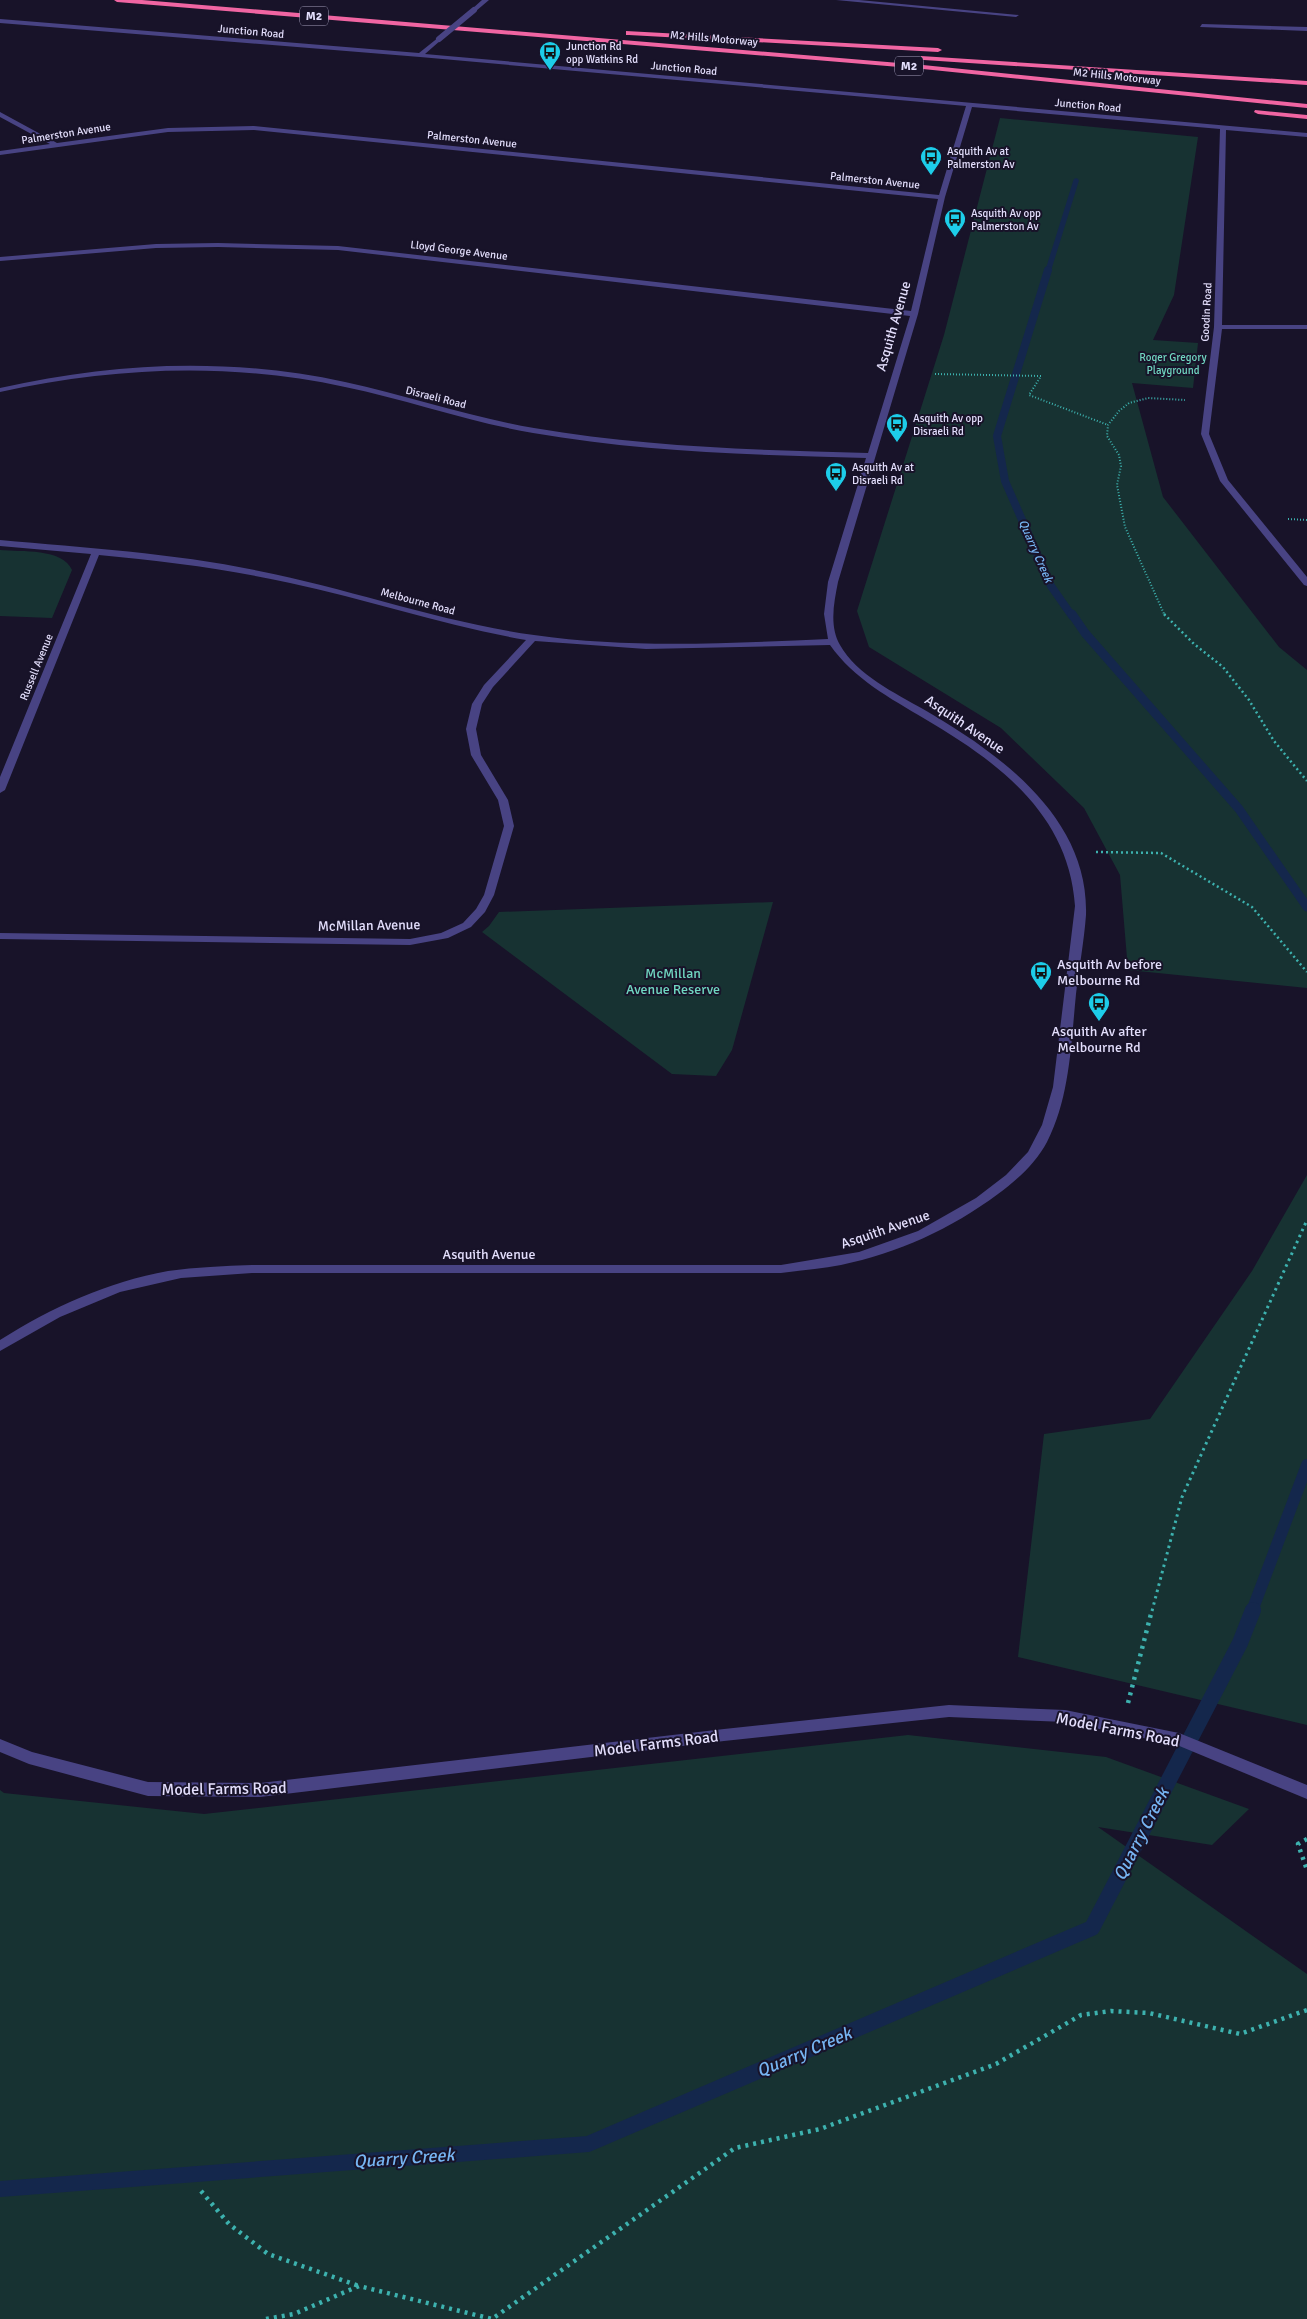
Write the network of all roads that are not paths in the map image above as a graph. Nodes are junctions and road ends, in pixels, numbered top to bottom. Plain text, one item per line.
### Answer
1 (118, 0) edge
2 (217, 0) edge
3 (486, 0) edge
4 (839, 0) edge
5 (399, 15) dead end
6 (1016, 15) dead end
7 (419, 16) dead end
8 (428, 17) dead end
9 (447, 19) dead end
10 (0, 20) edge
11 (1202, 26) dead end
12 (1307, 29) edge
13 (580, 30) junction
14 (590, 30) dead end
15 (619, 32) dead end
16 (511, 33) junction
17 (943, 50) dead end
18 (420, 55) junction
19 (948, 78) dead end
20 (1307, 83) edge
21 (970, 104) junction
22 (1307, 106) edge
23 (1249, 111) dead end
24 (0, 114) edge
25 (1307, 117) edge
26 (1223, 128) junction
27 (1307, 135) edge
28 (54, 144) junction
29 (0, 154) edge
30 (942, 197) junction
31 (0, 259) edge
32 (914, 314) junction
33 (1218, 326) junction
34 (1307, 327) edge
35 (0, 390) edge
36 (870, 456) junction
37 (0, 543) edge
38 (96, 552) junction
39 (1307, 583) edge
40 (533, 638) junction
41 (834, 642) junction
42 (0, 790) edge
43 (0, 936) edge
44 (0, 1346) edge
45 (0, 1745) edge
46 (1307, 1792) edge

1 - 16 highway, M2 Hills Motorway / M2
2 - 5 highway, M2
3 - 18 street, bridge
4 - 6 street
7 - 8 highway
9 - 13 highway, M2 Hills Motorway / M2
10 - 18 street, Junction Road
11 - 12 street
13 - 14 highway
13 - 20 highway, M2 Hills Motorway / M2
15 - 17 highway
16 - 19 highway
16 - 22 highway, M2 Hills Motorway / M2
18 - 21 street, Junction Road
21 - 26 street, Junction Road
21 - 30 street, Asquith Avenue
23 - 25 highway
24 - 28 street
26 - 27 street, Junction Road
26 - 33 street, Goodin Road
28 - 29 street, Palmerston Avenue
28 - 30 street, Palmerston Avenue
30 - 32 street, Asquith Avenue
31 - 32 street, Lloyd George Avenue
32 - 36 street, Asquith Avenue
33 - 34 street
33 - 39 street, Goodin Road
35 - 36 street, Disraeli Road
36 - 41 street, Asquith Avenue
37 - 38 street, Melbourne Road
38 - 40 street, Melbourne Road
38 - 42 street, Russell Avenue
40 - 41 street, Melbourne Road
40 - 43 street, McMillan Avenue
41 - 44 street, Asquith Avenue
45 - 46 street, Model Farms Road

